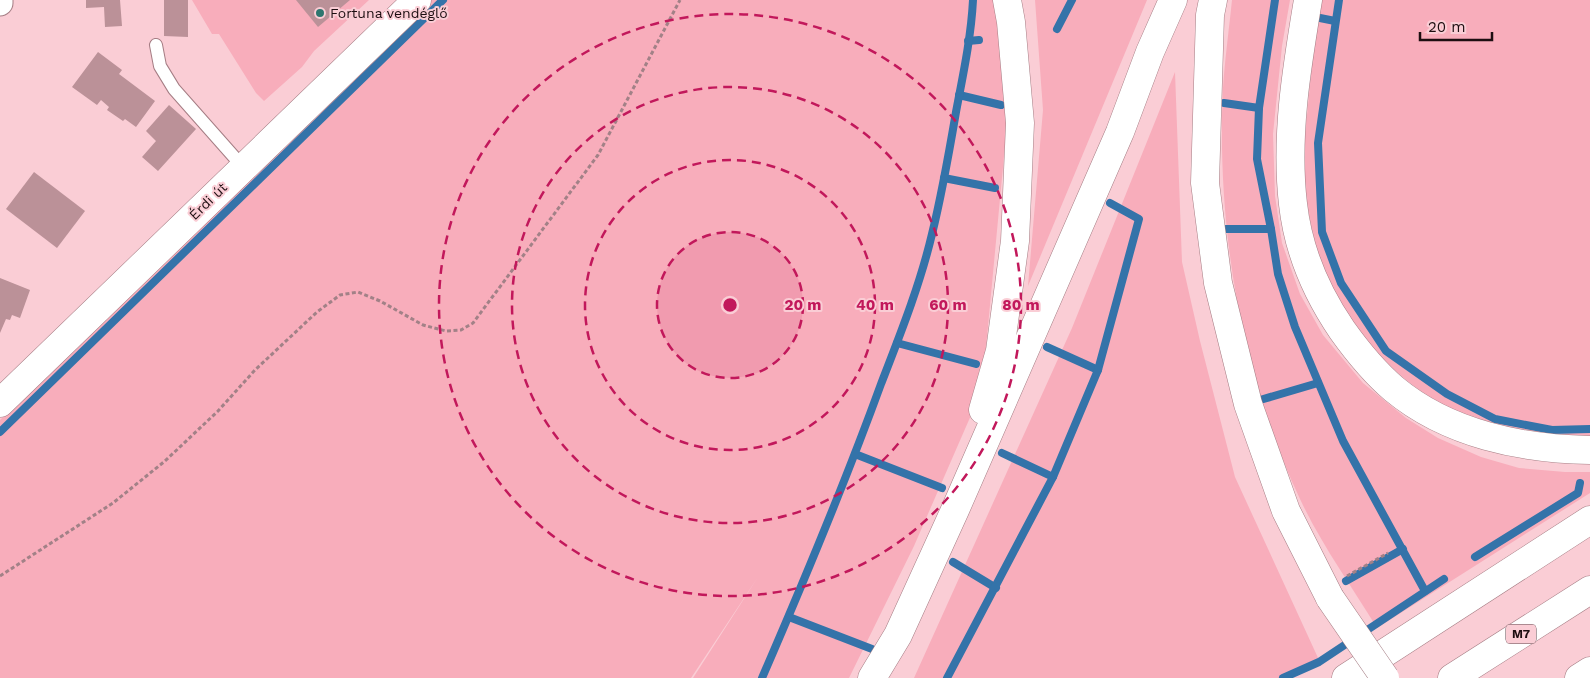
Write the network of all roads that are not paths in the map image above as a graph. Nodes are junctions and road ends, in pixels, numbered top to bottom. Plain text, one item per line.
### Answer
1 (417, 0) edge
2 (1007, 0) edge
3 (1173, 0) edge
4 (1213, 0) edge
5 (1308, 0) edge
6 (156, 45) dead end
7 (244, 167) junction
8 (0, 403) edge
9 (1590, 450) edge
10 (955, 510) junction
11 (1590, 520) edge
12 (1590, 590) edge
13 (1590, 671) edge
14 (872, 678) edge
15 (1346, 678) edge
16 (1385, 678) edge
17 (1452, 678) edge
18 (1579, 678) edge

1 - 7 main road, Érdi út
2 - 10 main road
3 - 10 main road
4 - 16 main road, bridge
5 - 9 main road
6 - 7 lane
7 - 8 main road, Érdi út
10 - 14 main road
11 - 15 main road
12 - 17 main road, M7
13 - 18 main road

